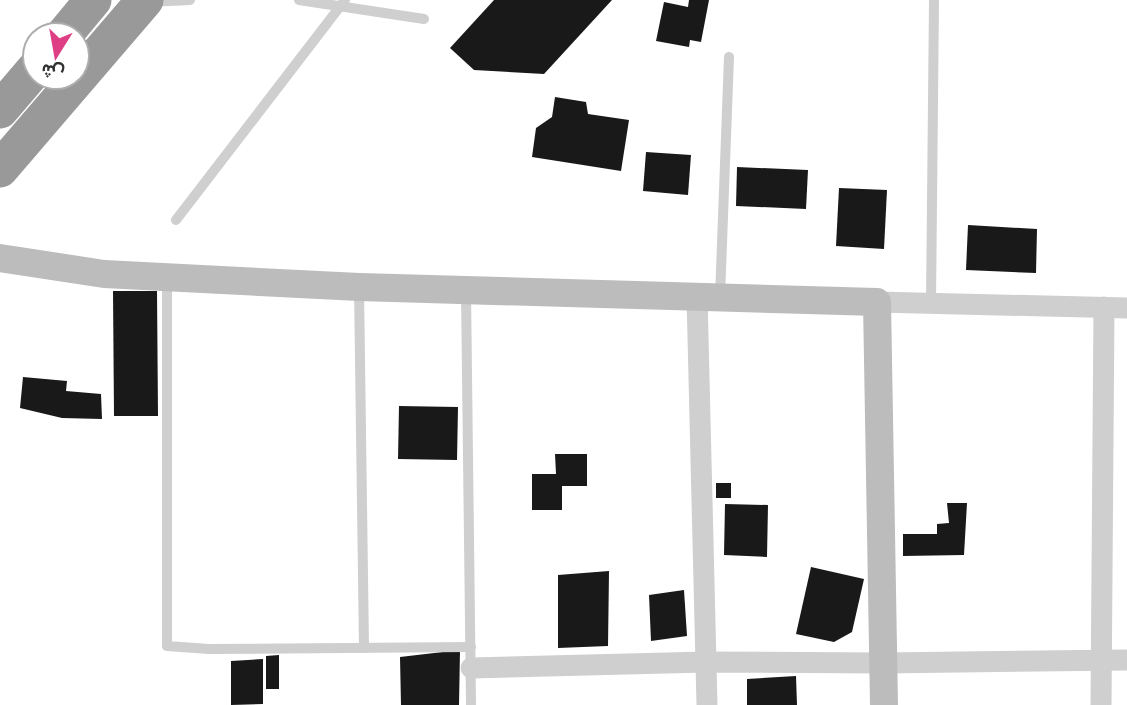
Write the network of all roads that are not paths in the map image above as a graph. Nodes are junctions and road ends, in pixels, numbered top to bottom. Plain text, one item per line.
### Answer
1 (93, 0) edge
2 (190, 0) edge
3 (299, 0) edge
4 (934, 0) edge
5 (143, 1) edge
6 (343, 3) edge
7 (424, 19) dead end
8 (76, 21) edge
9 (730, 57) dead end
10 (21, 85) edge
11 (0, 110) edge
12 (0, 169) edge
13 (176, 220) dead end
14 (0, 258) edge
15 (167, 276) junction
16 (359, 287) junction
17 (466, 290) junction
18 (708, 296) junction
19 (877, 302) junction
20 (931, 303) junction
21 (1104, 307) junction
22 (1127, 308) edge
23 (364, 648) junction
24 (471, 657) junction
25 (1102, 660) junction
26 (1127, 660) edge
27 (706, 662) junction
28 (884, 663) junction
29 (471, 705) edge
30 (707, 705) edge
31 (884, 705) edge
32 (1101, 705) edge

1 - 8 highway
2 - 5 lane
3 - 6 lane
4 - 20 lane
5 - 12 highway
6 - 7 lane
6 - 13 lane
9 - 18 lane
10 - 11 highway
14 - 15 street
15 - 16 street
15 - 23 lane
16 - 17 street
16 - 23 lane
17 - 18 street
17 - 24 lane
18 - 19 street
18 - 27 street
19 - 20 street
19 - 28 street
20 - 21 street
21 - 22 street
21 - 25 street
23 - 24 lane
24 - 27 street
24 - 29 lane
25 - 26 street
25 - 28 street
25 - 32 street
27 - 28 street
27 - 30 street
28 - 31 street

